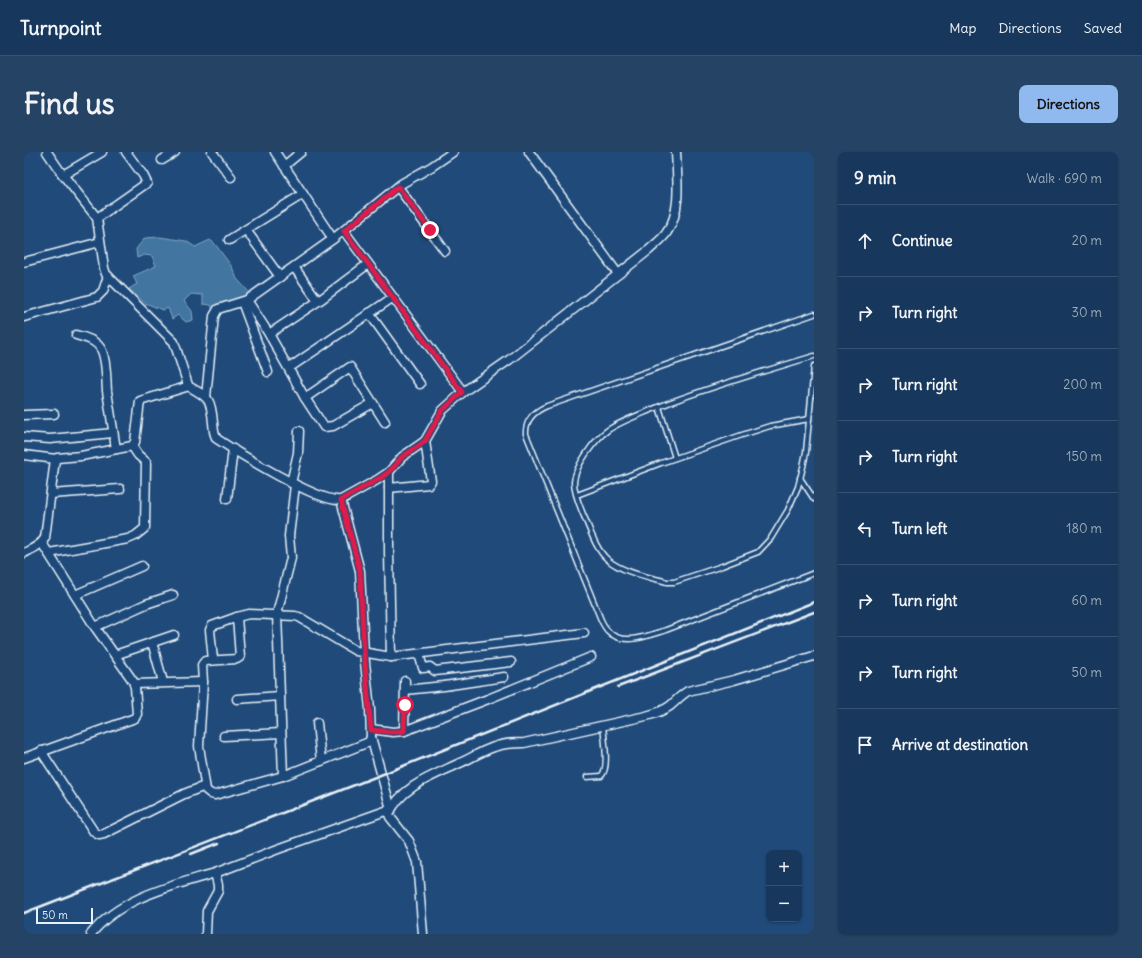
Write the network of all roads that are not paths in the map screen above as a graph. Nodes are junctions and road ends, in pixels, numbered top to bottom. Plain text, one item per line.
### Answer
1 (102, 152) edge
2 (126, 152) edge
3 (175, 152) edge
4 (212, 152) edge
5 (275, 152) edge
6 (301, 152) edge
7 (529, 152) edge
8 (676, 152) edge
9 (49, 153) edge
10 (448, 153) edge
11 (162, 160) dead end
12 (284, 166) junction
13 (63, 175) junction
14 (231, 177) dead end
15 (398, 187) junction
16 (303, 194) junction
17 (97, 218) junction
18 (246, 230) junction
19 (344, 231) junction
20 (229, 240) dead end
21 (333, 240) junction
22 (100, 242) junction
23 (445, 251) dead end
24 (24, 262) edge
25 (368, 264) junction
26 (294, 268) junction
27 (618, 274) junction
28 (108, 276) junction
29 (280, 277) junction
30 (392, 298) junction
31 (244, 301) junction
32 (318, 301) junction
33 (369, 313) junction
34 (814, 314) edge
35 (24, 317) edge
36 (269, 334) junction
37 (76, 335) dead end
38 (814, 356) edge
39 (289, 368) junction
40 (814, 368) edge
41 (268, 372) dead end
42 (420, 384) dead end
43 (188, 386) junction
44 (462, 392) junction
45 (206, 397) junction
46 (305, 398) junction
47 (373, 403) junction
48 (660, 407) junction
49 (54, 414) dead end
50 (24, 415) edge
51 (809, 420) junction
52 (385, 422) dead end
53 (299, 431) dead end
54 (113, 433) junction
55 (24, 437) edge
56 (425, 441) junction
57 (132, 446) junction
58 (116, 449) junction
59 (233, 449) junction
60 (24, 455) edge
61 (675, 458) junction
62 (56, 459) junction
63 (389, 472) junction
64 (800, 478) junction
65 (293, 484) junction
66 (389, 488) junction
67 (120, 489) dead end
68 (50, 494) junction
69 (577, 495) junction
70 (227, 499) dead end
71 (814, 499) edge
72 (341, 500) junction
73 (42, 543) junction
74 (24, 553) edge
75 (49, 553) junction
76 (142, 566) dead end
77 (814, 572) edge
78 (75, 595) junction
79 (173, 595) dead end
80 (277, 614) junction
81 (237, 617) junction
82 (95, 627) junction
83 (584, 633) dead end
84 (174, 635) dead end
85 (152, 642) junction
86 (364, 653) junction
87 (419, 654) junction
88 (115, 655) junction
89 (814, 656) edge
90 (391, 657) junction
91 (591, 657) dead end
92 (213, 660) junction
93 (511, 662) dead end
94 (504, 677) dead end
95 (405, 681) dead end
96 (163, 682) junction
97 (203, 682) junction
98 (134, 684) junction
99 (405, 690) junction
100 (280, 696) junction
101 (236, 699) dead end
102 (317, 723) dead end
103 (603, 726) junction
104 (404, 731) junction
105 (281, 733) junction
106 (371, 733) junction
107 (224, 736) dead end
108 (41, 751) junction
109 (24, 758) edge
110 (321, 761) junction
111 (283, 776) junction
112 (587, 777) dead end
113 (205, 786) junction
114 (391, 809) junction
115 (218, 872) junction
116 (91, 934) edge
117 (206, 934) edge
118 (423, 934) edge

1 - 13 street
2 - 17 street
3 - 11 street
4 - 14 street
5 - 12 street
6 - 12 street
7 - 27 street
8 - 27 street
9 - 13 street
10 - 15 street
12 - 16 street
13 - 17 street
15 - 19 street
15 - 23 street
16 - 18 street
16 - 21 street
17 - 22 street
18 - 20 street
18 - 29 street
19 - 21 street
19 - 25 street
21 - 26 street
22 - 24 street
22 - 28 street
25 - 30 street
25 - 32 street
26 - 29 street
26 - 32 street
27 - 44 street
28 - 35 street
28 - 43 street
29 - 31 street
30 - 33 street
30 - 44 street
31 - 36 street
31 - 41 street
31 - 45 street
32 - 36 street
33 - 39 street
33 - 42 street
34 - 77 lane
36 - 39 street
37 - 54 street
38 - 48 lane
39 - 46 street
40 - 51 lane
43 - 45 street
43 - 57 street
44 - 56 street
45 - 59 street
46 - 47 street
46 - 47 street
47 - 52 street
48 - 61 lane
48 - 69 lane
49 - 50 street
51 - 61 lane
51 - 64 lane
53 - 65 street
54 - 55 street
54 - 58 street
56 - 63 street
56 - 66 street
57 - 58 street
57 - 75 street
58 - 62 street
59 - 65 street
59 - 70 street
60 - 62 street
61 - 69 lane
62 - 68 street
63 - 66 street
63 - 72 street
64 - 69 lane
64 - 71 lane
65 - 72 street
65 - 80 street
66 - 90 street
67 - 68 street
68 - 73 street
72 - 86 street
73 - 74 street
73 - 75 street
75 - 78 street
76 - 78 street
78 - 82 street
79 - 82 street
80 - 81 street
80 - 86 street
80 - 100 street
81 - 92 street
81 - 92 street
82 - 88 street
83 - 87 street
84 - 85 street
85 - 88 street
85 - 96 street
86 - 90 street
86 - 106 street
87 - 90 street
87 - 93 street
88 - 98 street
89 - 103 street
91 - 104 street
92 - 97 street
94 - 99 street
95 - 99 street
96 - 97 street
96 - 98 street
97 - 113 street
98 - 108 street
99 - 104 street
100 - 101 street
100 - 105 street
102 - 110 street
103 - 112 lane
103 - 114 street
104 - 106 street
105 - 107 street
105 - 111 street
106 - 110 street
106 - 114 street
108 - 109 street
108 - 113 street
110 - 111 street
111 - 113 street
114 - 115 street
114 - 118 street
115 - 116 street
115 - 117 street

